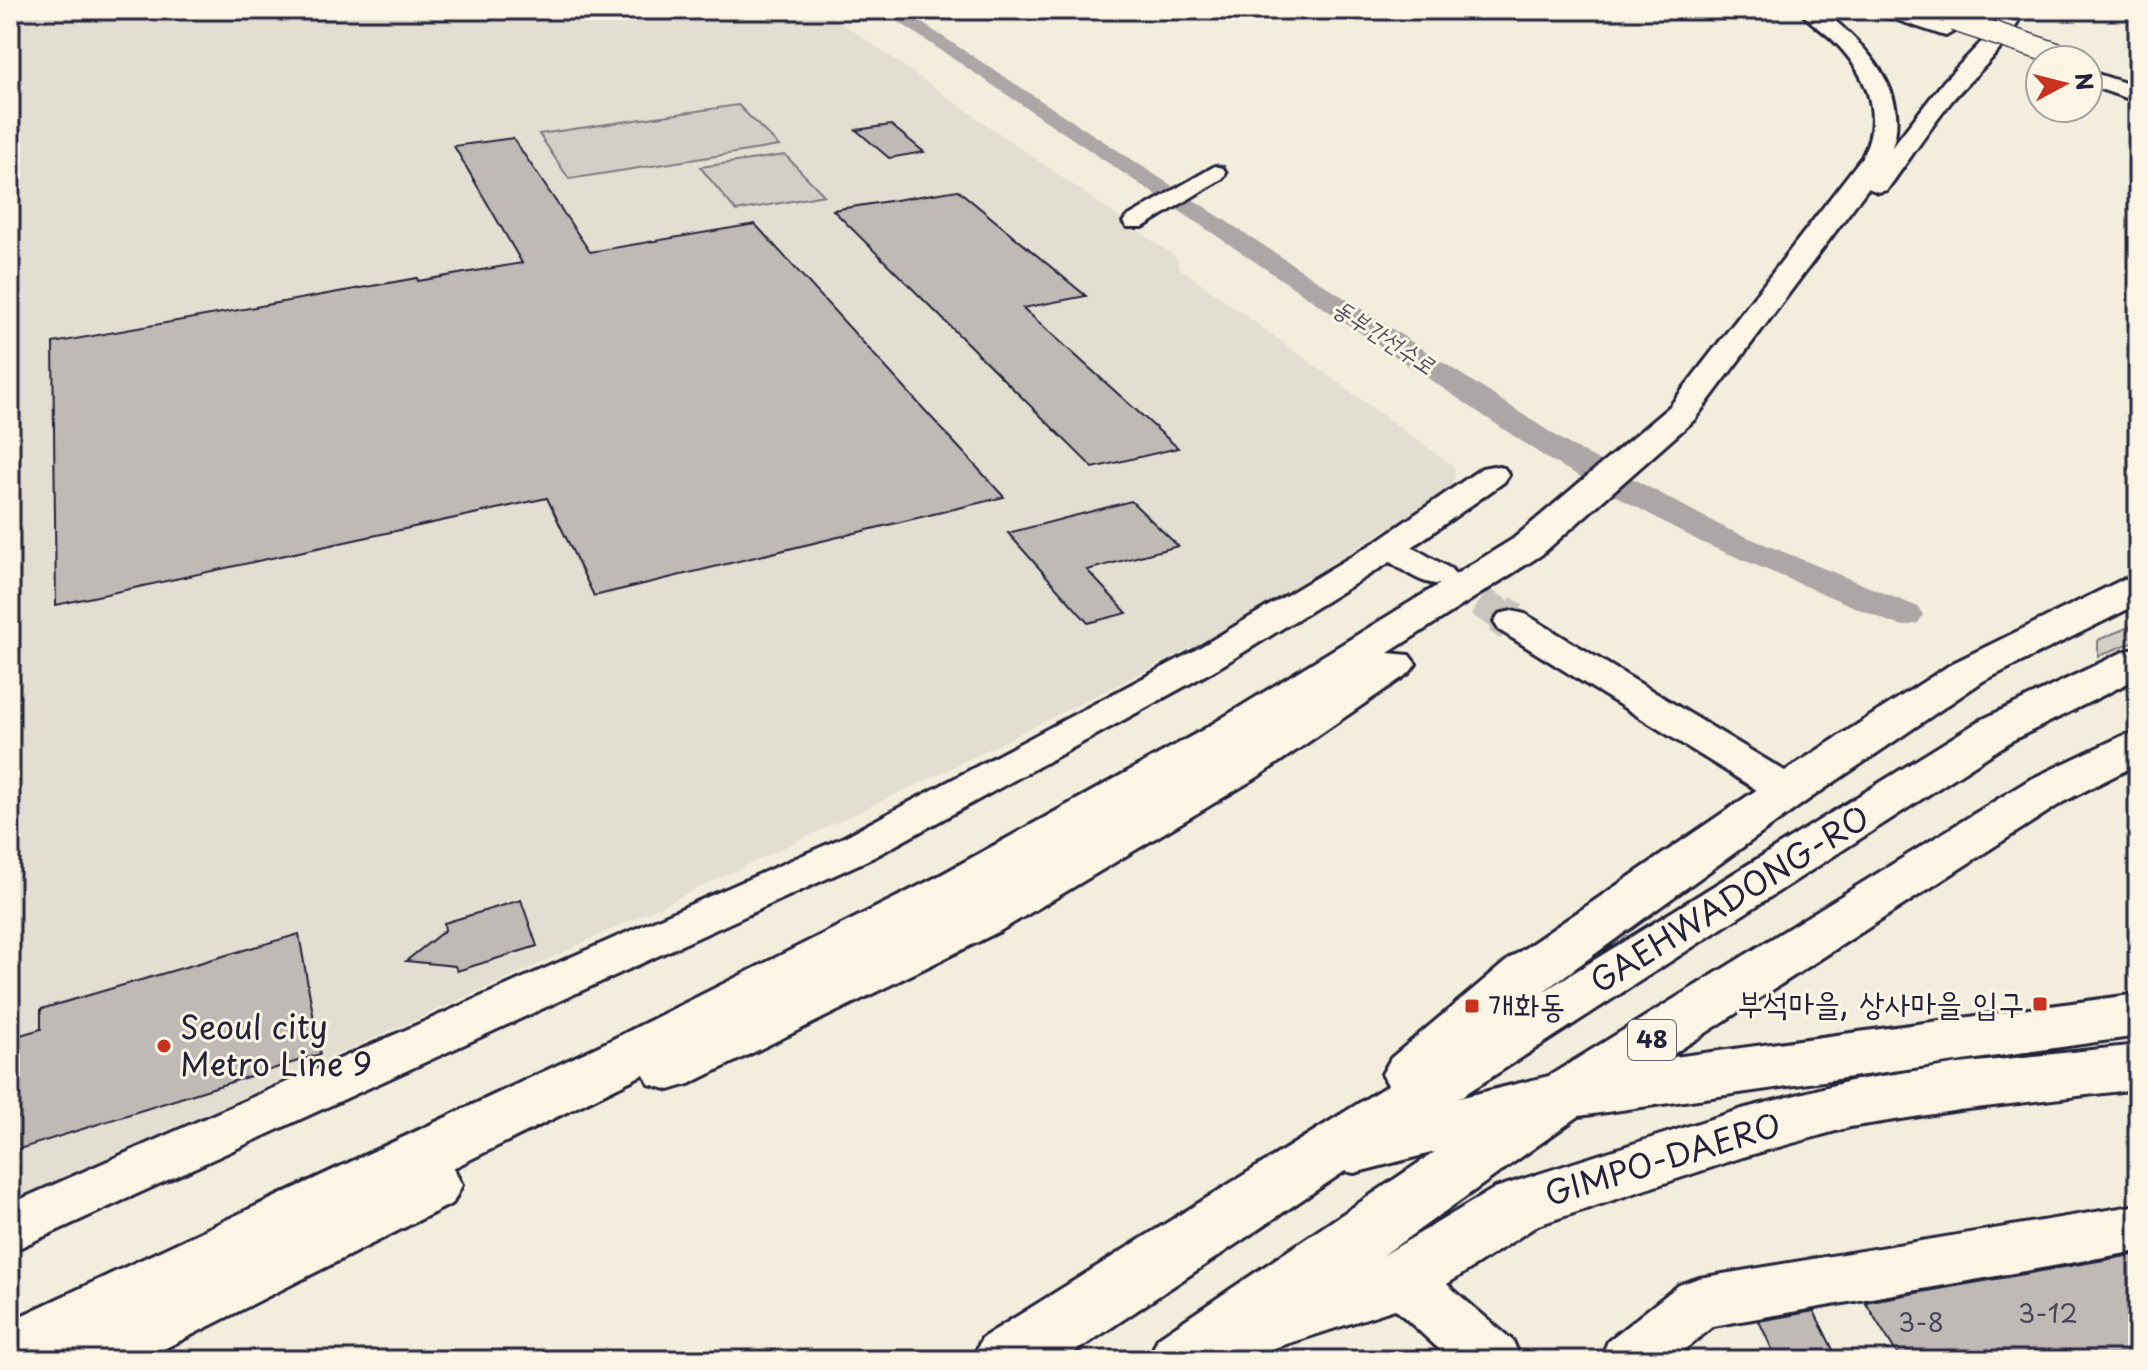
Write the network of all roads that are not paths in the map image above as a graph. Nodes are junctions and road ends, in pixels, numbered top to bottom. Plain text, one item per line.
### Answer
1 (1809, 10) edge
2 (1886, 10) edge
3 (1923, 10) edge
4 (2011, 10) edge
5 (1950, 25) junction
6 (2024, 49) edge
7 (2024, 55) edge
8 (2104, 74) edge
9 (2104, 78) edge
10 (2138, 81) edge
11 (2138, 95) edge
12 (1210, 176) dead end
13 (1142, 218) dead end
14 (1692, 417) junction
15 (1493, 475) dead end
16 (1389, 548) junction
17 (1538, 554) junction
18 (1439, 576) tunnel mouth
19 (2138, 588) edge
20 (1512, 622) tunnel mouth
21 (2138, 661) edge
22 (2138, 746) edge
23 (1788, 791) junction
24 (2138, 1015) edge
25 (2138, 1067) edge
26 (1565, 1095) junction
27 (1313, 1160) junction
28 (2138, 1228) edge
29 (10, 1229) edge
30 (1401, 1279) junction
31 (1198, 1349) edge
32 (10, 1354) edge
33 (75, 1360) edge
34 (1006, 1360) edge
35 (1492, 1360) edge
36 (1629, 1360) edge

1 - 14 main road
2 - 5 main road
3 - 5 main road
4 - 14 main road
5 - 6 main road, bridge
5 - 7 main road
8 - 10 main road
9 - 11 main road
12 - 13 street
14 - 17 main road
15 - 16 street
16 - 18 street
16 - 29 street
17 - 32 main road
17 - 33 main road
19 - 23 main road
20 - 23 street
21 - 27 main road, GAEHWADONG-RO / 48
22 - 26 main road, 48
23 - 27 main road
24 - 26 main road, 48
25 - 30 main road, GIMPO-DAERO / 48
26 - 27 main road, 48
26 - 31 main road, 48
27 - 34 main road, GAEHWADONG-RO / 48
28 - 36 street
30 - 31 main road, GIMPO-DAERO / 48
30 - 35 street

